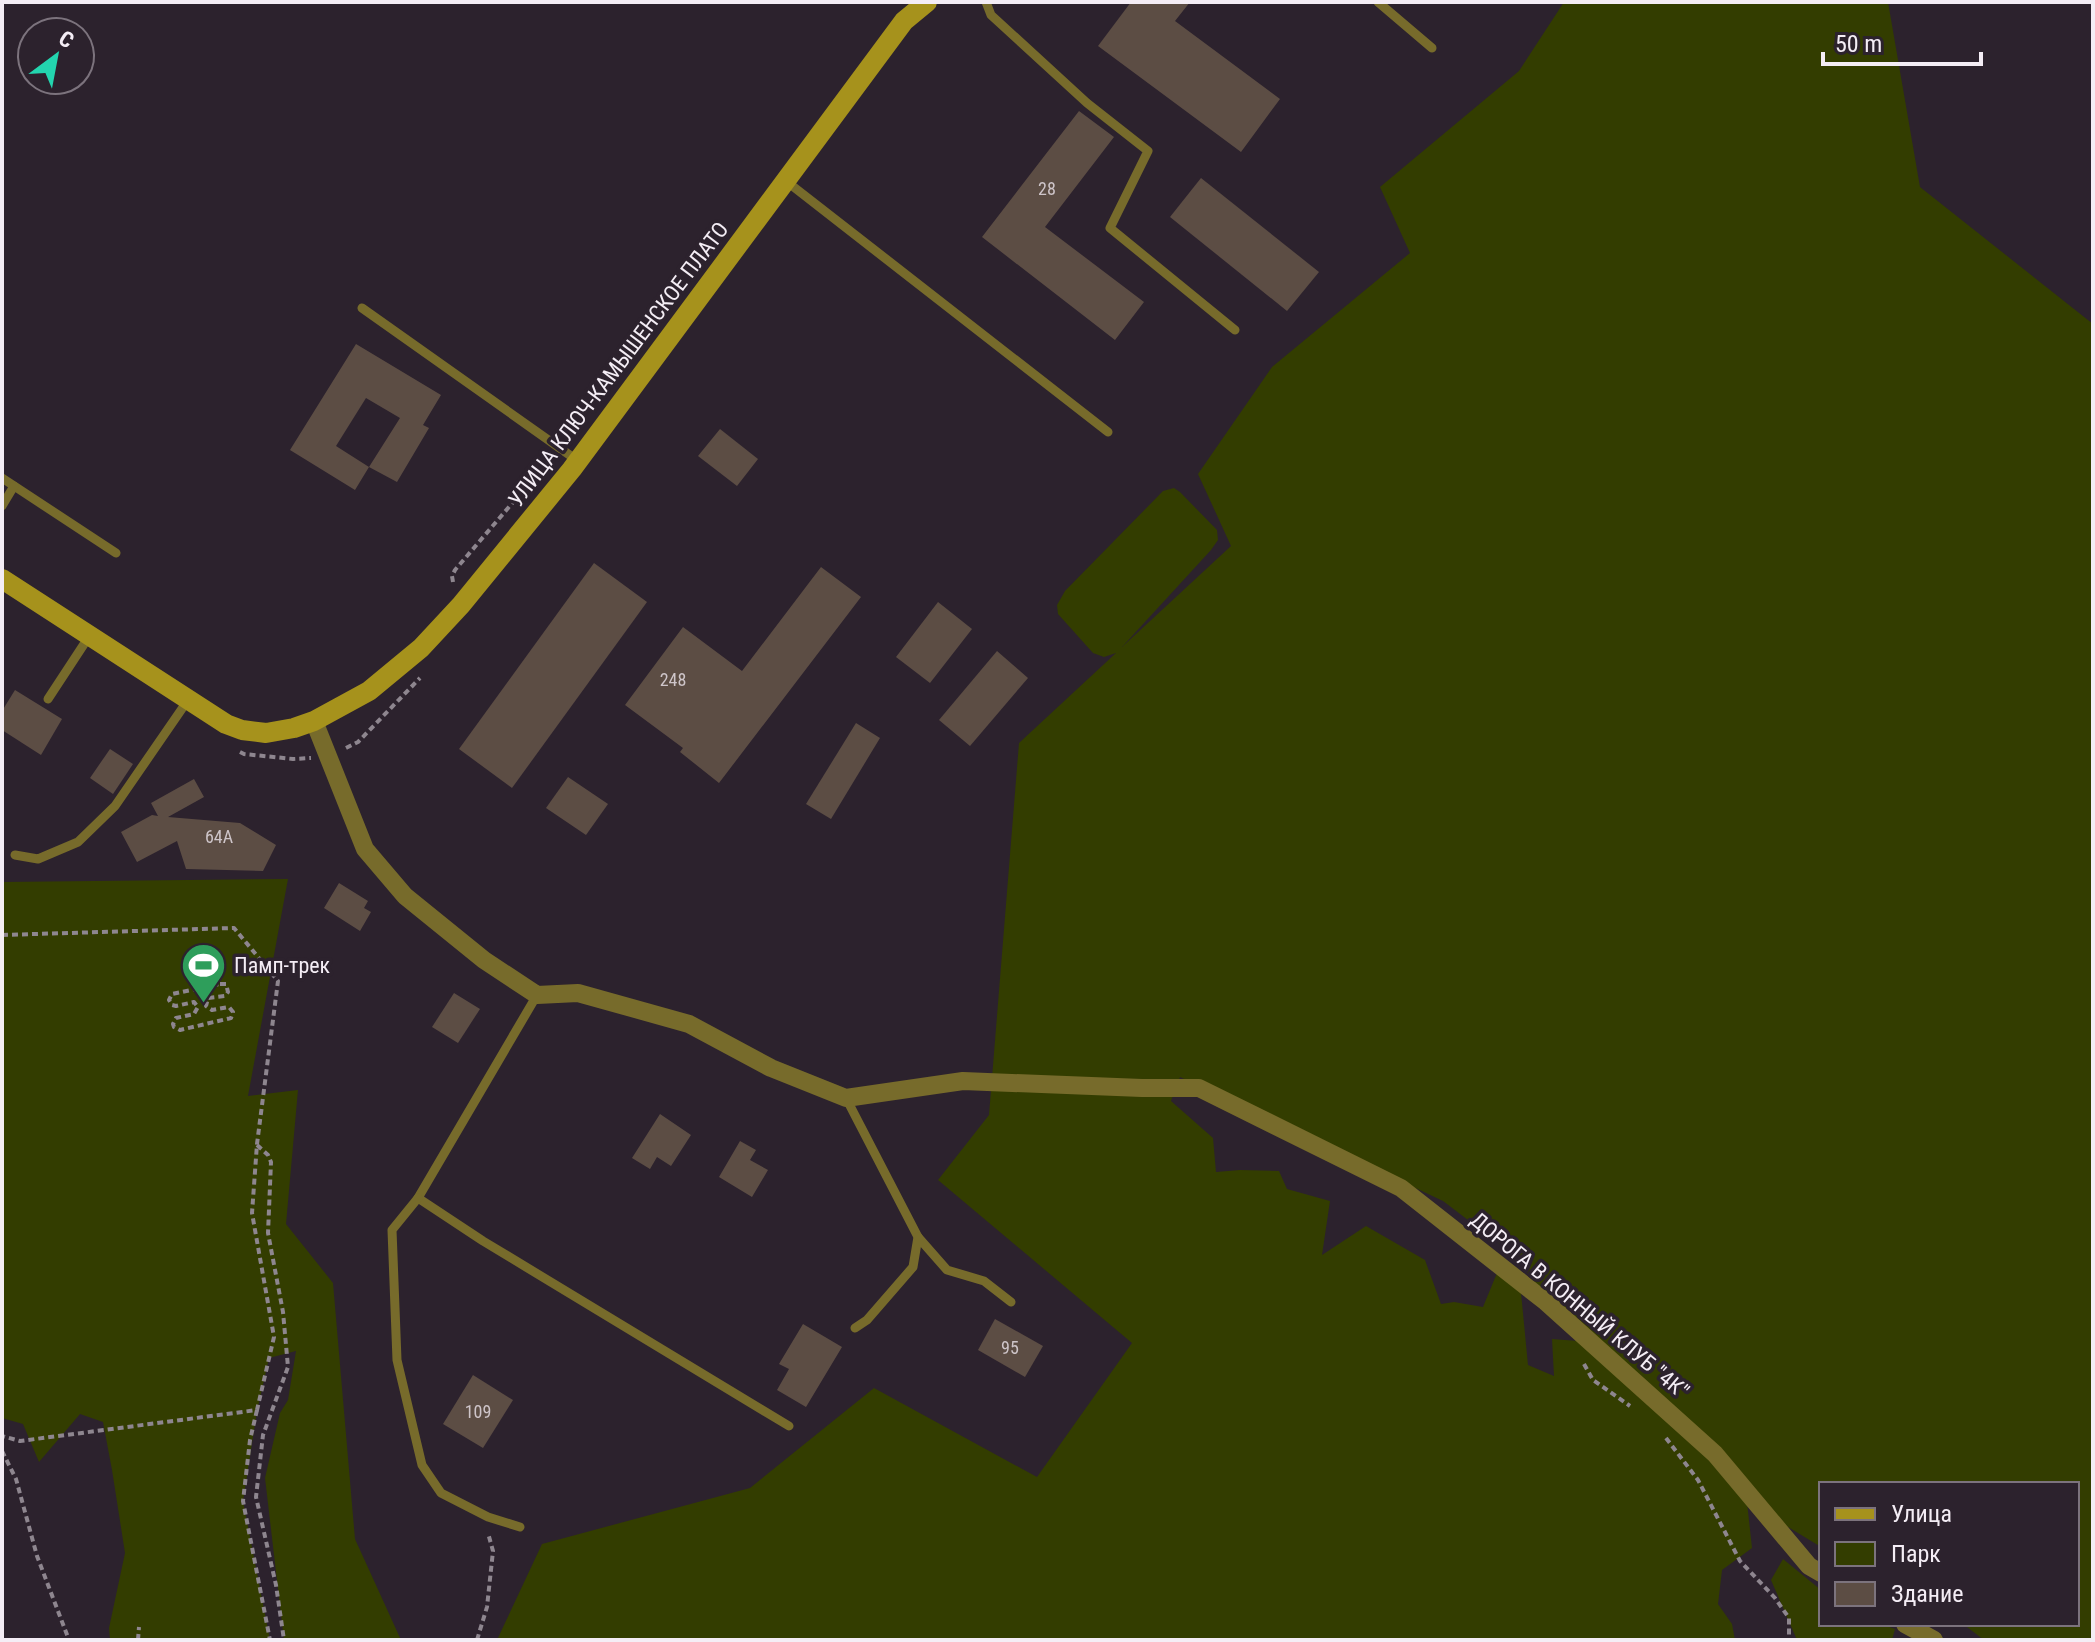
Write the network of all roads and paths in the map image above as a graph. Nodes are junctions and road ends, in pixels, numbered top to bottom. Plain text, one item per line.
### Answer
1 (927, 2) edge
2 (986, 2) edge
3 (1378, 2) edge
4 (1432, 48) dead end
5 (786, 181) junction
6 (362, 308) dead end
7 (1235, 330) dead end
8 (1108, 432) dead end
9 (578, 461) junction
10 (2, 478) edge
11 (14, 486) junction
12 (2, 506) edge
13 (116, 553) dead end
14 (2, 579) edge
15 (90, 635) junction
16 (421, 677) dead end
17 (48, 699) dead end
18 (188, 700) junction
19 (314, 721) junction
20 (231, 746) dead end
21 (327, 756) junction
22 (15, 855) dead end
23 (2, 935) edge
24 (175, 993) joint
25 (537, 995) junction
26 (846, 1098) junction
27 (257, 1144) junction
28 (418, 1198) junction
29 (918, 1237) junction
30 (1011, 1302) dead end
31 (855, 1328) dead end
32 (1578, 1354) dead end
33 (257, 1410) junction
34 (1639, 1413) dead end
35 (789, 1426) dead end
36 (1659, 1431) dead end
37 (2, 1436) edge
38 (2, 1451) edge
39 (482, 1514) junction
40 (520, 1527) dead end
41 (1819, 1572) edge
42 (1909, 1626) edge
43 (139, 1627) dead end
44 (69, 1640) edge
45 (138, 1640) edge
46 (270, 1640) edge
47 (284, 1640) edge
48 (477, 1640) edge
49 (1789, 1640) edge
50 (1934, 1640) edge

1 - 5 main road, УЛИЦА КЛЮЧ-КАМЫШЕНСКОЕ ПЛАТО
2 - 7 lane
3 - 4 lane
5 - 8 lane
5 - 9 main road, УЛИЦА КЛЮЧ-КАМЫШЕНСКОЕ ПЛАТО
6 - 9 lane
9 - 19 main road, УЛИЦА КЛЮЧ-КАМЫШЕНСКОЕ ПЛАТО
10 - 11 lane
11 - 12 lane
11 - 13 lane
14 - 15 main road, УЛИЦА КЛЮЧ-КАМЫШЕНСКОЕ ПЛАТО
15 - 17 lane
15 - 18 main road, УЛИЦА КЛЮЧ-КАМЫШЕНСКОЕ ПЛАТО
16 - 21 path
18 - 19 main road, УЛИЦА КЛЮЧ-КАМЫШЕНСКОЕ ПЛАТО
18 - 22 lane
19 - 21 street
20 - 21 path
21 - 25 street
23 - 27 path
24 - 24 path
25 - 26 street
25 - 28 lane
26 - 29 lane
26 - 41 street, ДОРОГА В КОННЫЙ КЛУБ "4К"
27 - 33 path
27 - 47 path
28 - 35 lane
28 - 39 lane
29 - 30 lane
29 - 31 lane
32 - 34 path
33 - 37 path
33 - 46 path
36 - 49 path
38 - 44 path
39 - 40 lane
39 - 48 path
42 - 50 street
43 - 45 path

